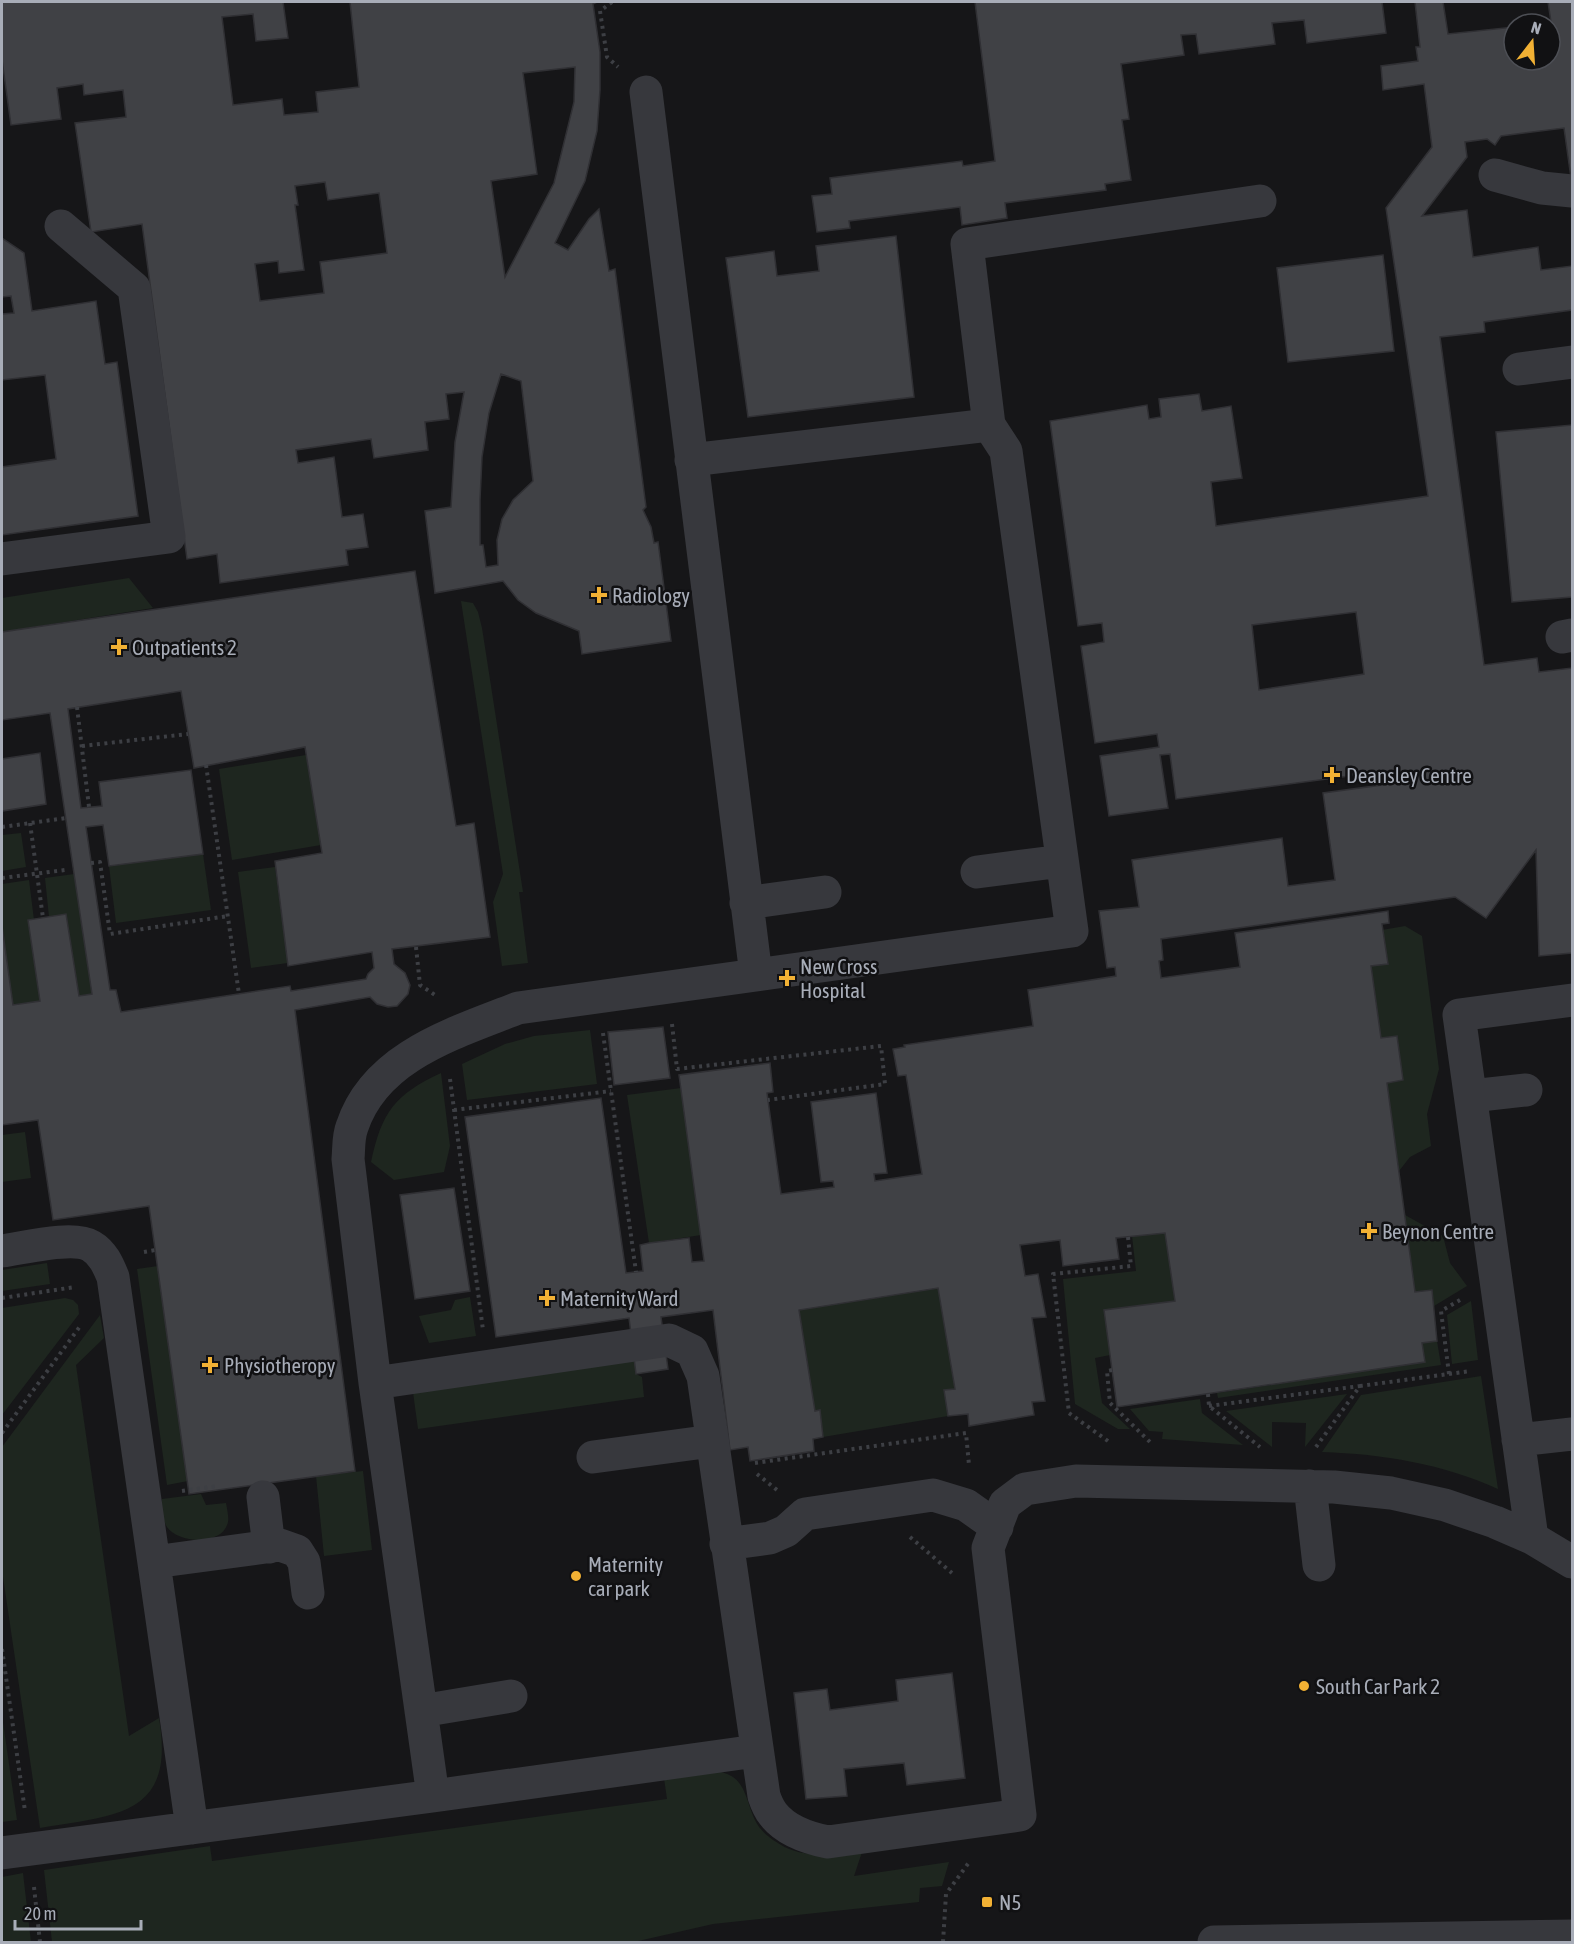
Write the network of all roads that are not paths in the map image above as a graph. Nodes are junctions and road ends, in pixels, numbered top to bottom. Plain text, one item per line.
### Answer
1 (646, 92) road end
2 (1495, 175) dead end
3 (1572, 192) edge
4 (1260, 201) dead end
5 (61, 226) dead end
6 (1572, 362) edge
7 (1519, 369) dead end
8 (989, 425) junction
9 (691, 460) junction
10 (2, 560) edge
11 (1062, 861) junction
12 (977, 872) dead end
13 (825, 892) dead end
14 (746, 903) junction
15 (756, 975) junction
16 (1572, 1000) edge
17 (1526, 1090) dead end
18 (1470, 1096) junction
19 (2, 1251) edge
20 (375, 1383) junction
21 (1572, 1434) edge
22 (1518, 1440) junction
23 (714, 1454) junction
24 (593, 1457) dead end
25 (1310, 1486) junction
26 (263, 1497) dead end
27 (997, 1527) junction
28 (1532, 1538) junction
29 (726, 1544) junction
30 (269, 1547) junction
31 (154, 1562) junction
32 (1572, 1562) edge
33 (1319, 1565) dead end
34 (308, 1593) dead end
35 (511, 1696) dead end
36 (421, 1711) junction
37 (756, 1751) junction
38 (433, 1796) junction
39 (192, 1828) junction
40 (16, 1851) edge
41 (1572, 1936) edge
42 (1214, 1942) edge

1 - 9 street
2 - 3 street
4 - 8 street
5 - 10 street
6 - 7 street
8 - 9 street
8 - 11 street
9 - 14 street
11 - 12 street
11 - 15 street
13 - 14 street
14 - 15 street
15 - 20 street
16 - 18 street
17 - 18 street
18 - 22 street
19 - 31 street
20 - 23 street
20 - 36 street
21 - 22 street
22 - 28 street
23 - 24 street
23 - 29 street
25 - 27 street
25 - 28 street
25 - 33 street
26 - 30 street
27 - 29 street
27 - 37 street
28 - 32 street
29 - 37 street
30 - 31 street
30 - 34 street
31 - 39 street
35 - 36 street
36 - 38 street
37 - 38 street
38 - 39 street
39 - 40 street
41 - 42 street

